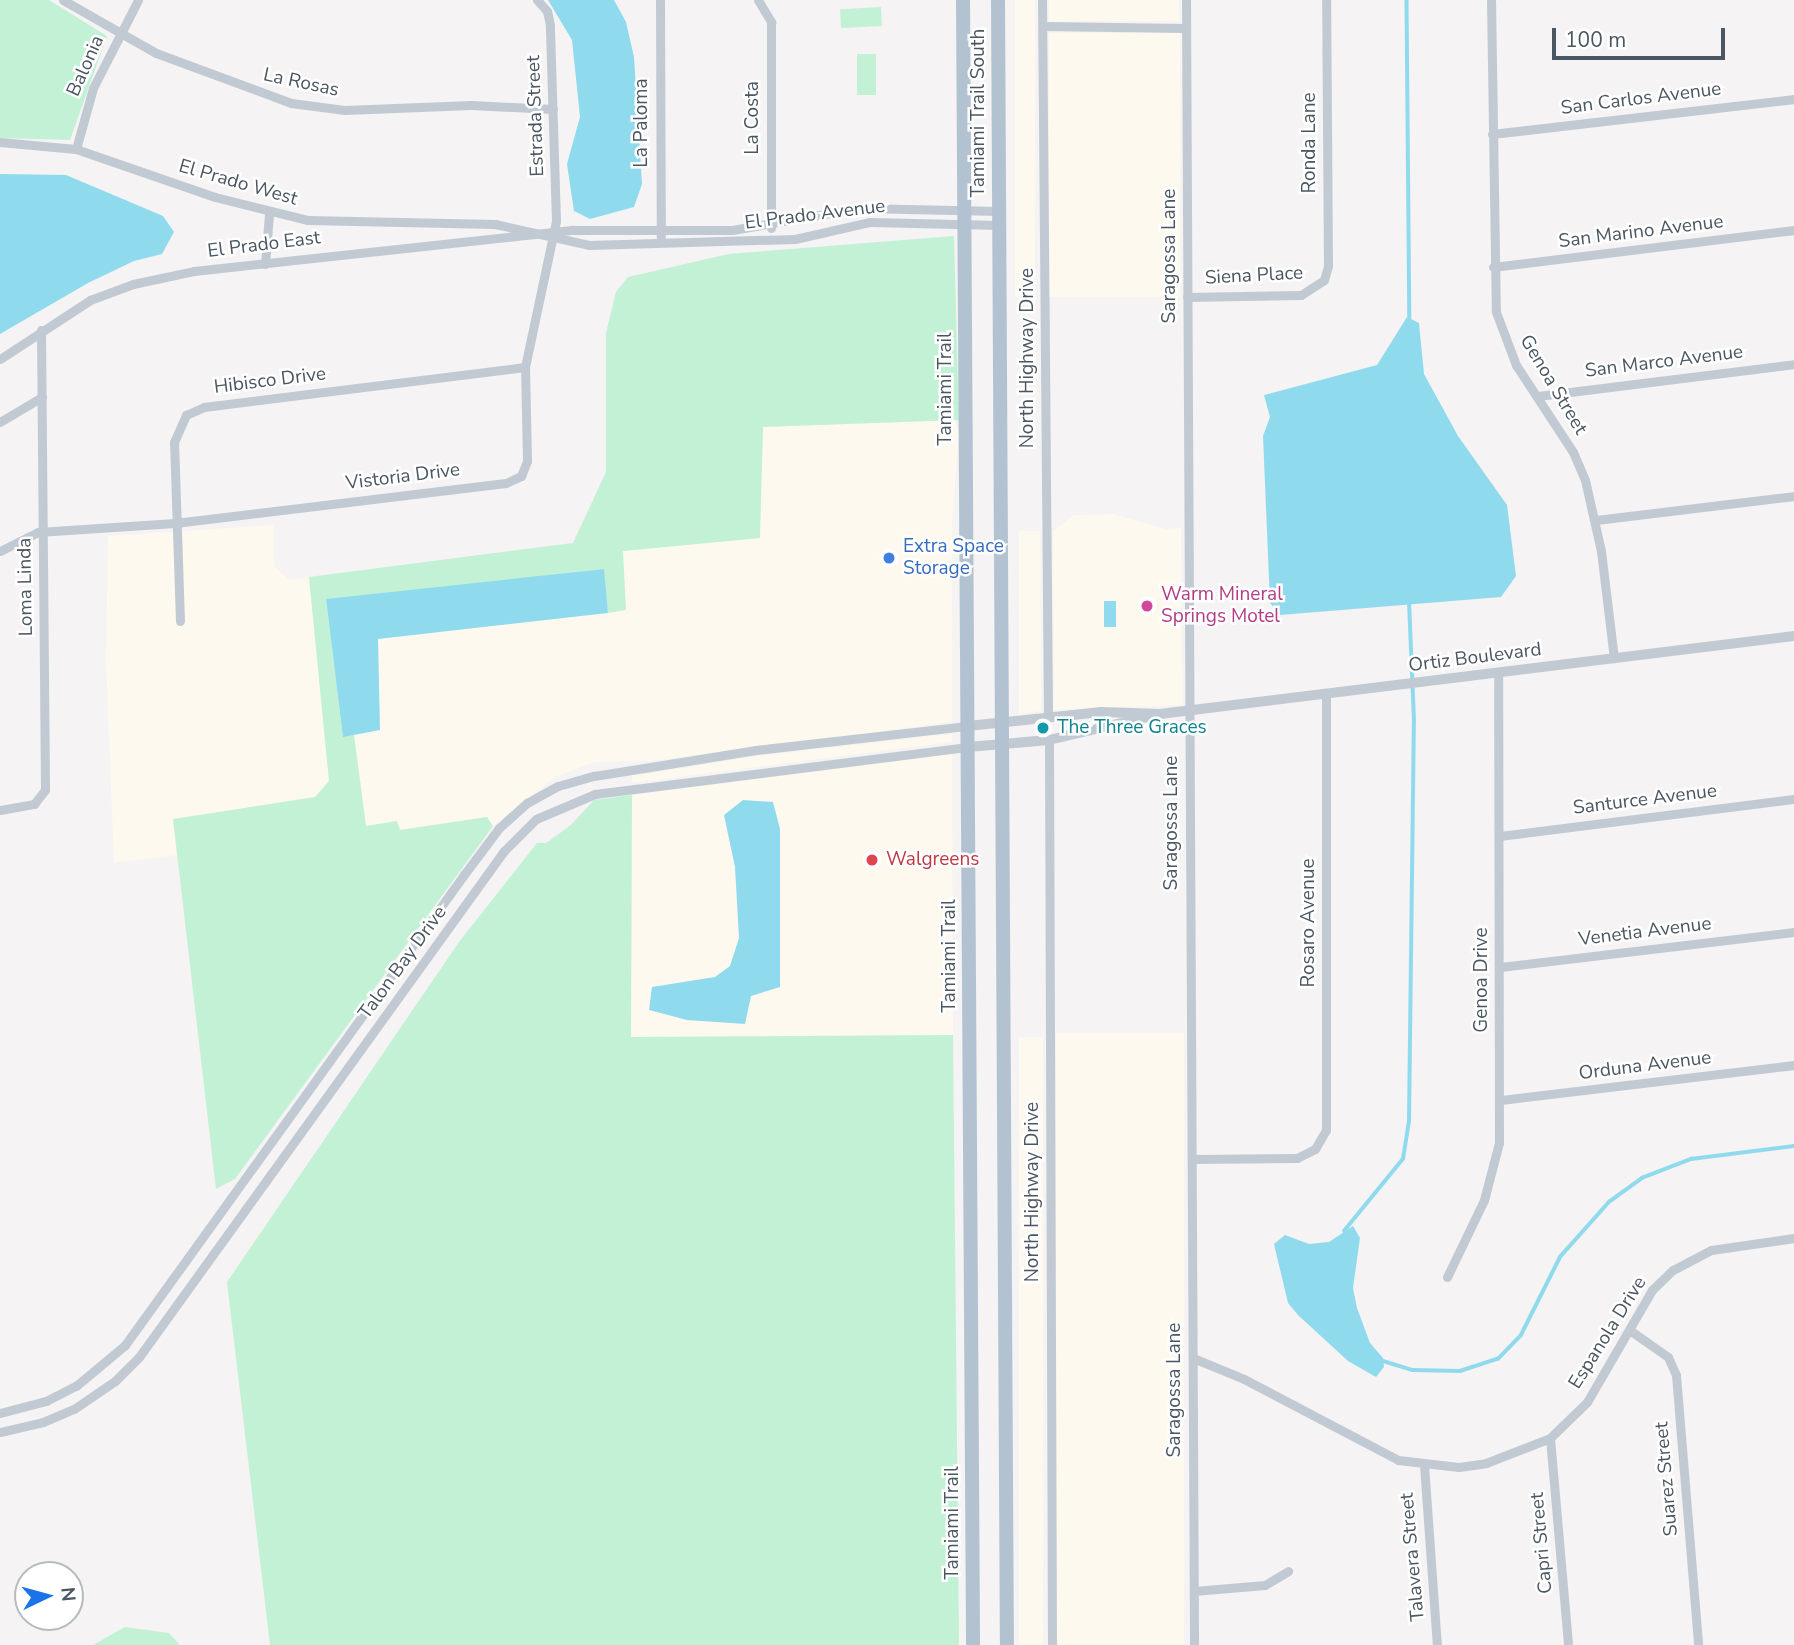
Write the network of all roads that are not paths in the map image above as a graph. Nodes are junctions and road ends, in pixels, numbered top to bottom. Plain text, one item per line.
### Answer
1 (63, 0) edge
2 (138, 0) edge
3 (537, 0) edge
4 (660, 0) edge
5 (758, 0) edge
6 (963, 0) edge
7 (998, 0) edge
8 (1042, 0) edge
9 (1186, 0) edge
10 (1326, 0) edge
11 (1490, 0) edge
12 (1043, 26) junction
13 (1186, 29) junction
14 (119, 34) junction
15 (1794, 99) edge
16 (553, 109) junction
17 (1492, 134) junction
18 (0, 142) edge
19 (76, 149) junction
20 (850, 209) junction
21 (270, 214) junction
22 (965, 217) junction
23 (999, 218) junction
24 (853, 223) junction
25 (771, 225) junction
26 (1794, 230) edge
27 (661, 233) junction
28 (554, 235) junction
29 (771, 240) junction
30 (661, 246) junction
31 (265, 264) junction
32 (1493, 267) junction
33 (1320, 285) joint
34 (1187, 297) junction
35 (41, 330) junction
36 (0, 359) edge
37 (1794, 364) edge
38 (525, 367) junction
39 (1538, 396) junction
40 (42, 397) junction
41 (0, 422) edge
42 (1794, 496) edge
43 (1596, 520) junction
44 (175, 523) junction
45 (43, 531) junction
46 (0, 551) edge
47 (180, 621) dead end
48 (1794, 636) edge
49 (1614, 658) junction
50 (1498, 672) junction
51 (1326, 694) junction
52 (1189, 710) junction
53 (1160, 714) junction
54 (1048, 716) junction
55 (1002, 723) junction
56 (968, 726) junction
57 (1049, 740) junction
58 (1002, 744) junction
59 (968, 747) junction
60 (1794, 800) edge
61 (0, 810) edge
62 (1500, 836) junction
63 (1794, 932) edge
64 (1500, 967) junction
65 (1794, 1065) edge
66 (1501, 1100) junction
67 (1192, 1159) junction
68 (1794, 1238) edge
69 (1447, 1277) dead end
70 (1631, 1331) junction
71 (1193, 1358) junction
72 (0, 1413) edge
73 (0, 1432) edge
74 (1550, 1438) junction
75 (1424, 1465) junction
76 (1288, 1571) dead end
77 (1195, 1591) junction
78 (973, 1645) edge
79 (1007, 1645) edge
80 (1052, 1645) edge
81 (1194, 1645) edge
82 (1437, 1645) edge
83 (1568, 1645) edge
84 (1698, 1645) edge

1 - 14 street, La Rosas
2 - 14 street, Balonia
3 - 16 street, Estrada Street
4 - 27 street, La Paloma
5 - 25 street, La Costa
6 - 22 main road, Tamiami Trail South
7 - 23 main road, Tamiami Trail South
8 - 12 street, North Highway Drive
9 - 13 street, Saragossa Lane
10 - 33 street, Ronda Lane
11 - 17 street, Genoa Street
12 - 13 street
12 - 54 street, North Highway Drive
13 - 34 street, Saragossa Lane
14 - 16 street, La Rosas
14 - 19 street, Balonia
15 - 17 street, San Carlos Avenue
16 - 28 street, Estrada Street
17 - 32 street, Genoa Street
18 - 19 street, El Prado West
19 - 21 street, El Prado West
20 - 22 street, El Prado East
20 - 24 street
20 - 25 street, El Prado East
21 - 28 street, El Prado West
21 - 31 street
22 - 23 street
22 - 23 street, El Prado Avenue
22 - 24 street, El Prado Avenue
22 - 56 main road, Tamiami Trail
23 - 55 main road
24 - 29 street, El Prado Avenue
25 - 27 street, El Prado East
25 - 29 street, La Costa
26 - 32 street, San Marino Avenue
27 - 28 street, El Prado East
27 - 30 street, La Paloma
28 - 30 street, El Prado Avenue
28 - 31 street, El Prado East
28 - 38 street, Vistoria Drive
29 - 30 street, El Prado Avenue
31 - 35 street, El Prado East
32 - 39 street, Genoa Street
33 - 34 street, Siena Place
34 - 52 street, Saragossa Lane
35 - 36 street, El Prado East
35 - 40 street, Loma Linda
37 - 39 street, San Marco Avenue
38 - 44 street, Hibisco Drive
38 - 44 street, Vistoria Drive
39 - 43 street, Genoa Street
40 - 41 street
40 - 45 street, Loma Linda
42 - 43 street
43 - 49 street, Genoa Street
44 - 45 street, Vistoria Drive
44 - 47 street, Hibisco Drive
45 - 46 street
45 - 61 street, Loma Linda
48 - 49 street, Ortiz Boulevard
49 - 50 street, Ortiz Boulevard
50 - 51 street, Ortiz Boulevard
50 - 62 street, Genoa Drive
51 - 52 street, Ortiz Boulevard
51 - 67 street, Rosaro Avenue
52 - 53 street, Ortiz Boulevard
52 - 67 street, Saragossa Lane
53 - 54 street, Ortiz Boulevard
53 - 57 street, Ortiz Boulevard
54 - 55 street, Ortiz Boulevard
55 - 56 street, Ortiz Boulevard
55 - 58 main road
56 - 59 main road, Tamiami Trail
56 - 72 street, Talon Bay Drive
57 - 58 street, Ortiz Boulevard
57 - 80 street, North Highway Drive
58 - 59 street, Ortiz Boulevard
58 - 79 main road
59 - 73 street, Talon Bay Drive
59 - 78 main road, Tamiami Trail
60 - 62 street, Santurce Avenue
62 - 64 street, Genoa Drive
63 - 64 street, Venetia Avenue
64 - 66 street, Genoa Drive
65 - 66 street, Orduna Avenue
66 - 69 street, Genoa Drive
67 - 71 street, Saragossa Lane
68 - 70 street, Espanola Drive
70 - 74 street, Espanola Drive
70 - 84 street, Suarez Street
71 - 75 street, Espanola Drive
71 - 77 street, Saragossa Lane
74 - 75 street, Espanola Drive
74 - 83 street, Capri Street
75 - 82 street, Talavera Street
76 - 77 street
77 - 81 street, Saragossa Lane

